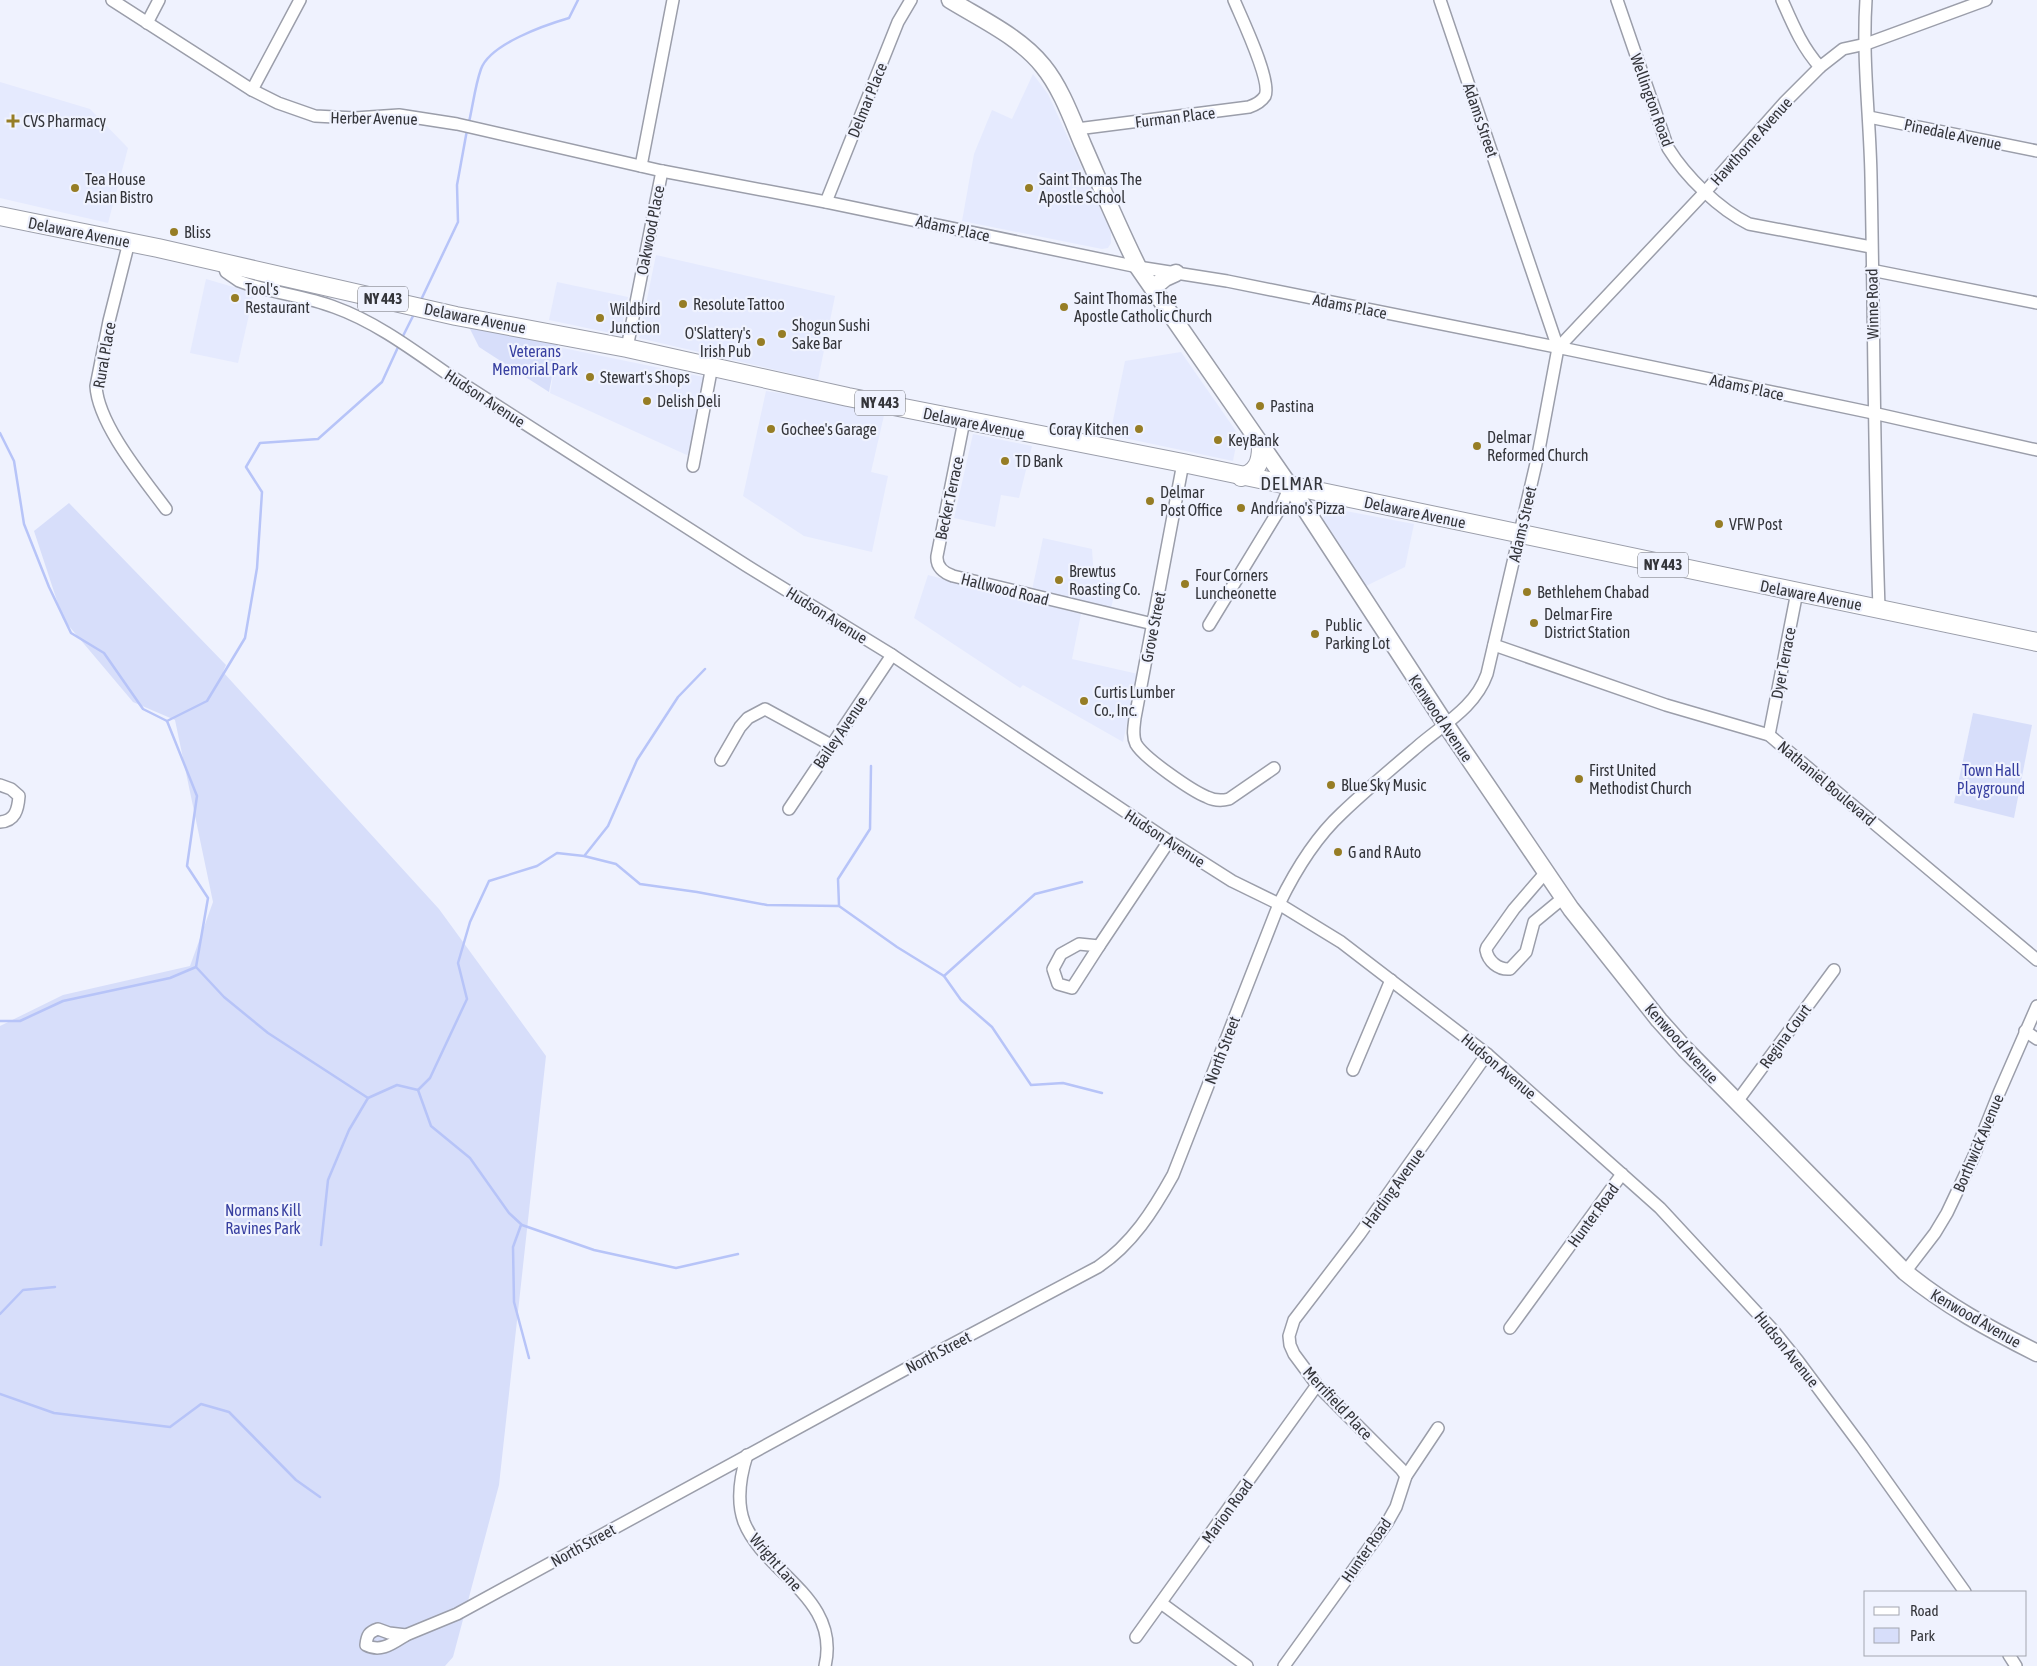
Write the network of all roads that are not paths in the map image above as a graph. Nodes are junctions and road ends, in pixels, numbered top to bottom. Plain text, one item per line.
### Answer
1 (112, 0) edge
2 (159, 0) edge
3 (300, 0) edge
4 (673, 0) edge
5 (912, 0) edge
6 (950, 0) edge
7 (1234, 0) edge
8 (1440, 0) edge
9 (1617, 0) edge
10 (1782, 0) edge
11 (1866, 0) edge
12 (1986, 0) edge
13 (146, 23) junction
14 (1866, 44) junction
15 (1820, 67) junction
16 (252, 90) junction
17 (1869, 117) junction
18 (1077, 129) junction
19 (2037, 151) edge
20 (641, 166) junction
21 (662, 171) junction
22 (1705, 192) junction
23 (826, 202) junction
24 (0, 216) edge
25 (129, 242) junction
26 (1871, 247) junction
27 (223, 262) junction
28 (1138, 267) junction
29 (1871, 270) junction
30 (1176, 273) junction
31 (1153, 288) junction
32 (2037, 303) edge
33 (627, 348) junction
34 (1558, 348) junction
35 (712, 366) junction
36 (1874, 413) junction
37 (964, 421) junction
38 (1261, 447) junction
39 (2037, 450) edge
40 (1183, 463) junction
41 (693, 466) dead end
42 (1241, 477) junction
43 (1290, 486) junction
44 (166, 509) dead end
45 (1520, 535) junction
46 (945, 572) joint
47 (1797, 592) junction
48 (1879, 608) junction
49 (1153, 624) junction
50 (1209, 624) dead end
51 (2037, 642) edge
52 (1494, 645) junction
53 (892, 655) junction
54 (1446, 725) junction
55 (1769, 734) junction
56 (830, 745) junction
57 (721, 760) dead end
58 (1274, 768) dead end
59 (0, 785) edge
60 (789, 809) dead end
61 (0, 822) edge
62 (1169, 841) junction
63 (1546, 872) junction
64 (1564, 898) junction
65 (1281, 899) junction
66 (1099, 946) dead end
67 (2037, 960) edge
68 (1834, 970) dead end
69 (1391, 980) junction
70 (2037, 1006) edge
71 (2025, 1031) junction
72 (2037, 1039) edge
73 (1488, 1054) junction
74 (1353, 1070) dead end
75 (1736, 1103) junction
76 (1622, 1174) junction
77 (1905, 1272) junction
78 (1294, 1320) joint
79 (1510, 1328) dead end
80 (2037, 1353) edge
81 (1317, 1385) junction
82 (1438, 1428) dead end
83 (747, 1455) junction
84 (1406, 1476) junction
85 (1964, 1591) edge
86 (1161, 1602) junction
87 (406, 1635) dead end
88 (1136, 1637) dead end
89 (825, 1666) edge
90 (1247, 1666) edge
91 (1284, 1666) edge

1 - 13 street, Herber Avenue
2 - 13 street
3 - 16 street
4 - 20 street, Oakwood Place
5 - 23 street, Delmar Place
6 - 18 main road, Kenwood Avenue
7 - 18 street, Furman Place
8 - 34 street, Adams Street
9 - 22 street, Wellington Road
10 - 15 street
11 - 14 street, Winne Road
12 - 14 street, Hawthorne Avenue
13 - 16 street, Herber Avenue
14 - 15 street, Hawthorne Avenue
14 - 17 street, Winne Road
15 - 22 street, Hawthorne Avenue
16 - 20 street, Herber Avenue
17 - 19 street, Pinedale Avenue
17 - 26 street, Winne Road
18 - 28 main road, Kenwood Avenue
20 - 21 street, Herber Avenue
21 - 23 street, Adams Place
21 - 33 street, Oakwood Place
22 - 26 street, Wellington Road
22 - 34 street, Hawthorne Avenue
23 - 28 street, Adams Place
24 - 25 main road, Delaware Avenue / NY 443
25 - 27 main road, Delaware Avenue / NY 443
25 - 44 street, Rural Place
26 - 29 street, Winne Road
27 - 33 main road, Delaware Avenue / NY 443
27 - 53 street, Hudson Avenue
28 - 30 street, Adams Place
28 - 31 main road, Kenwood Avenue
29 - 32 street
29 - 36 street, Winne Road
30 - 31 main road
30 - 34 street, Adams Place
31 - 38 main road, Kenwood Avenue
33 - 35 main road, Delaware Avenue / NY 443
34 - 36 street, Adams Place
34 - 45 street, Adams Street
35 - 37 main road, Delaware Avenue / NY 443
35 - 41 street
36 - 39 street, Adams Place
36 - 48 street, Winne Road
37 - 40 main road, Delaware Avenue / NY 443
37 - 46 street, Becker Terrace
38 - 42 main road
38 - 43 main road, Kenwood Avenue
40 - 42 main road, Delaware Avenue / NY 443
40 - 49 street, Grove Street
42 - 43 main road, Delaware Avenue / NY 443
43 - 45 main road, Delaware Avenue / NY 443
43 - 50 street
43 - 54 main road, Kenwood Avenue
45 - 47 main road, Delaware Avenue / NY 443
45 - 52 street, Adams Street
46 - 49 street, Hallwood Road
47 - 48 main road, Delaware Avenue / NY 443
47 - 55 street, Dyer Terrace
48 - 51 main road, Delaware Avenue / NY 443
49 - 58 street, Grove Street
52 - 54 street, Adams Street
52 - 55 street, Nathaniel Boulevard
53 - 56 street, Bailey Avenue
53 - 62 street, Hudson Avenue
54 - 63 main road, Kenwood Avenue
54 - 65 street, Adams Street
55 - 67 street, Nathaniel Boulevard
56 - 57 street
56 - 60 street, Bailey Avenue
59 - 61 street
62 - 65 street, Hudson Avenue
62 - 66 street
63 - 64 main road, Kenwood Avenue
63 - 64 street
64 - 75 main road, Kenwood Avenue
65 - 69 street, Hudson Avenue
65 - 83 street, North Street
68 - 75 street, Regina Court
69 - 73 street, Hudson Avenue
69 - 74 street
70 - 71 street, Borthwick Avenue
71 - 72 street
71 - 77 street, Borthwick Avenue
73 - 76 street, Hudson Avenue
73 - 78 street, Harding Avenue
75 - 77 main road, Kenwood Avenue
76 - 79 street, Hunter Road
76 - 85 street, Hudson Avenue
77 - 80 main road, Kenwood Avenue
78 - 81 street, Merrifield Place
81 - 84 street, Merrifield Place
81 - 86 street, Marion Road
82 - 84 street, Hunter Road
83 - 87 street, North Street
83 - 89 street, Wright Lane
84 - 91 street, Hunter Road
86 - 88 street, Marion Road
86 - 90 street

